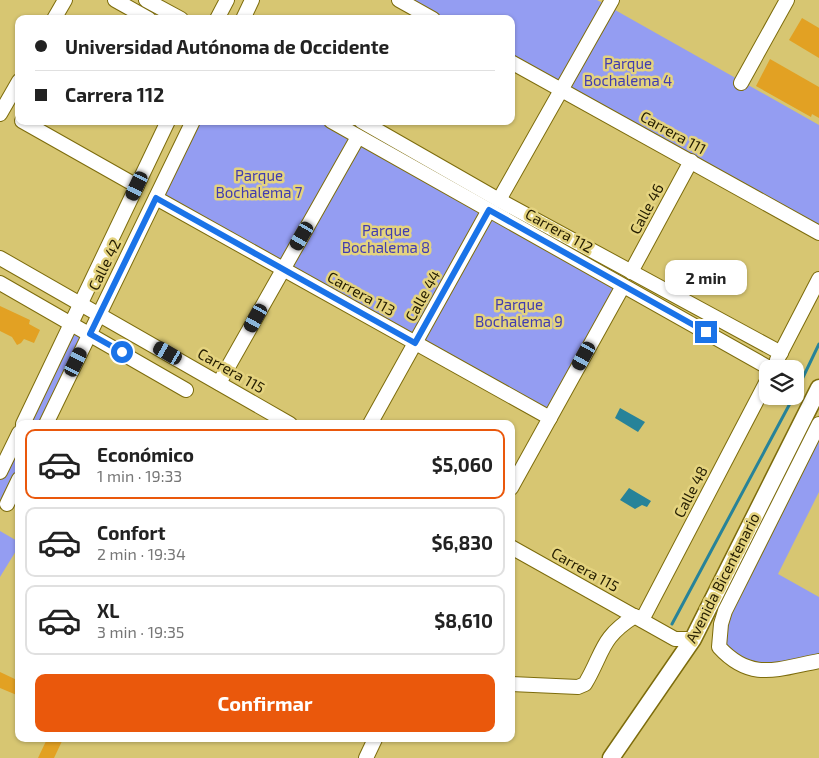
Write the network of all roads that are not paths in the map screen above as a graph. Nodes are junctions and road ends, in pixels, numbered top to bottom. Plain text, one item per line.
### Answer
1 (65, 0) edge
2 (115, 0) edge
3 (146, 0) edge
4 (227, 0) edge
5 (252, 0) edge
6 (399, 0) edge
7 (612, 0) edge
8 (787, 0) edge
9 (56, 15) edge
10 (142, 15) edge
11 (174, 15) edge
12 (219, 15) edge
13 (245, 15) edge
14 (421, 15) edge
15 (515, 64) edge
16 (741, 83) dead end
17 (15, 88) edge
18 (561, 89) junction
19 (1, 112) edge
20 (15, 118) edge
21 (29, 125) edge
22 (166, 125) edge
23 (191, 125) edge
24 (338, 125) edge
25 (367, 125) edge
26 (358, 137) junction
27 (691, 161) junction
28 (137, 186) junction
29 (156, 198) junction
30 (494, 205) junction
31 (819, 233) edge
32 (0, 258) edge
33 (283, 269) junction
34 (631, 272) junction
35 (819, 279) edge
36 (0, 283) edge
37 (623, 286) junction
38 (81, 304) junction
39 (99, 314) junction
40 (72, 323) junction
41 (90, 334) junction
42 (415, 343) junction
43 (781, 353) junction
44 (777, 360) edge
45 (759, 362) edge
46 (219, 383) junction
47 (819, 388) edge
48 (186, 390) dead end
49 (759, 396) edge
50 (550, 418) junction
51 (25, 420) edge
52 (48, 420) edge
53 (283, 420) edge
54 (372, 420) edge
55 (819, 424) edge
56 (15, 441) edge
57 (0, 472) edge
58 (515, 481) edge
59 (15, 488) edge
60 (8, 505) edge
61 (515, 550) edge
62 (638, 618) junction
63 (693, 639) junction
64 (819, 661) edge
65 (515, 684) edge
66 (374, 742) edge
67 (366, 758) edge
68 (611, 758) edge

1 - 9 street
2 - 10 street
3 - 11 street
4 - 12 street
5 - 13 street
6 - 14 street
7 - 18 street, Calle 44
8 - 16 street
15 - 18 street, Carrera 111
17 - 19 street
18 - 27 street, Carrera 111
18 - 30 street, Calle 44
19 - 20 street
21 - 28 street
22 - 28 street, Calle 42
23 - 29 street, Calle 42
24 - 26 street, Carrera 112
25 - 30 street, Carrera 112
26 - 30 street, Carrera 112
26 - 33 street
27 - 31 street, Carrera 111
27 - 34 street, Calle 46
28 - 38 street, Calle 42
29 - 33 street, Carrera 113
29 - 39 street, Calle 42
30 - 34 street, Carrera 112
30 - 37 street, Carrera 112
30 - 42 street, Calle 44
32 - 38 street, Carrera 115
33 - 42 street, Carrera 113
33 - 46 street
34 - 43 street, Carrera 112
35 - 43 street
36 - 40 street
37 - 45 street, Carrera 112
37 - 50 street
38 - 39 street, Carrera 115
38 - 40 street, Calle 42
39 - 41 street, Calle 42
39 - 46 street, Carrera 115
40 - 41 street
40 - 51 street, Calle 42
41 - 48 street
41 - 52 street, Calle 42
42 - 50 street, Carrera 113
42 - 54 street, Calle 44
43 - 44 street
46 - 53 street, Carrera 115
47 - 63 main road, Avenida Bicentenario
49 - 62 street, Calle 48
50 - 58 street
55 - 64 street
56 - 57 street
59 - 60 street
61 - 62 street, Carrera 115
62 - 63 street, Carrera 115
62 - 65 street
63 - 68 main road, Avenida Bicentenario
66 - 67 street

